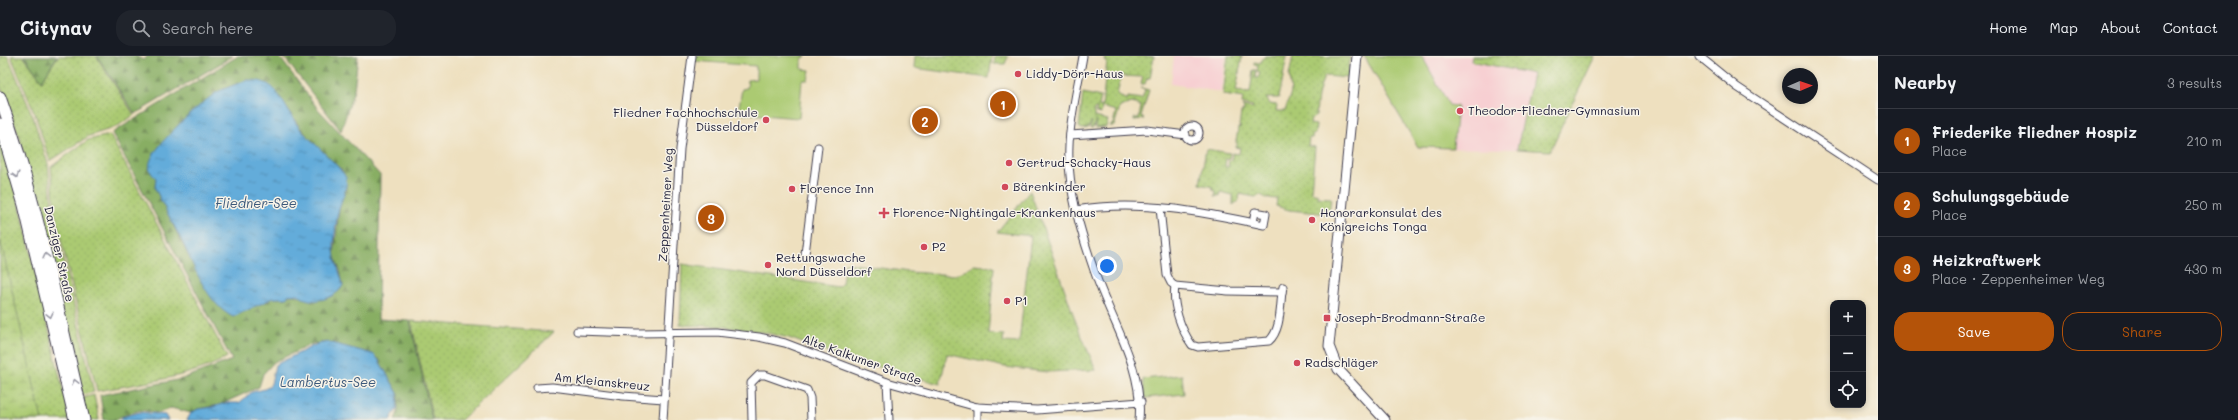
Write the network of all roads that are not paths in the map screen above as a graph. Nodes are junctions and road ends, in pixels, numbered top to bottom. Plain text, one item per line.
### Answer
1 (692, 56) edge
2 (1083, 56) edge
3 (1356, 56) edge
4 (1699, 56) edge
5 (0, 97) edge
6 (0, 124) edge
7 (1070, 135) junction
8 (1186, 135) dead end
9 (818, 147) dead end
10 (1878, 180) edge
11 (1160, 208) junction
12 (1076, 210) junction
13 (1253, 222) dead end
14 (805, 254) dead end
15 (1175, 286) junction
16 (576, 331) dead end
17 (669, 332) junction
18 (887, 382) junction
19 (537, 388) dead end
20 (664, 399) junction
21 (1140, 402) junction
22 (976, 407) junction
23 (75, 420) edge
24 (84, 420) edge
25 (663, 420) edge
26 (752, 420) edge
27 (811, 420) edge
28 (889, 420) edge
29 (977, 420) edge
30 (1139, 420) edge
31 (1385, 420) edge

1 - 17 street, Zeppenheimer Weg
2 - 7 street
3 - 31 main road
4 - 10 street
24 -> 5 highway, Danziger Straße
6 -> 23 highway, Danziger Straße
7 - 8 street
7 - 12 street
9 - 14 street
11 - 12 street
11 - 13 street
11 - 15 street
12 - 21 street
15 - 15 street
16 - 17 street, Alte Kalkumer Straße
17 - 18 street, Alte Kalkumer Straße
17 - 20 street, Zeppenheimer Weg
18 - 22 street, Alte Kalkumer Straße
18 - 28 street
19 - 20 street, Am Kleianskreuz
20 - 25 street, Zeppenheimer Weg
21 - 22 street, Alte Kalkumer Straße
21 - 30 street
22 - 29 street
26 - 27 street

